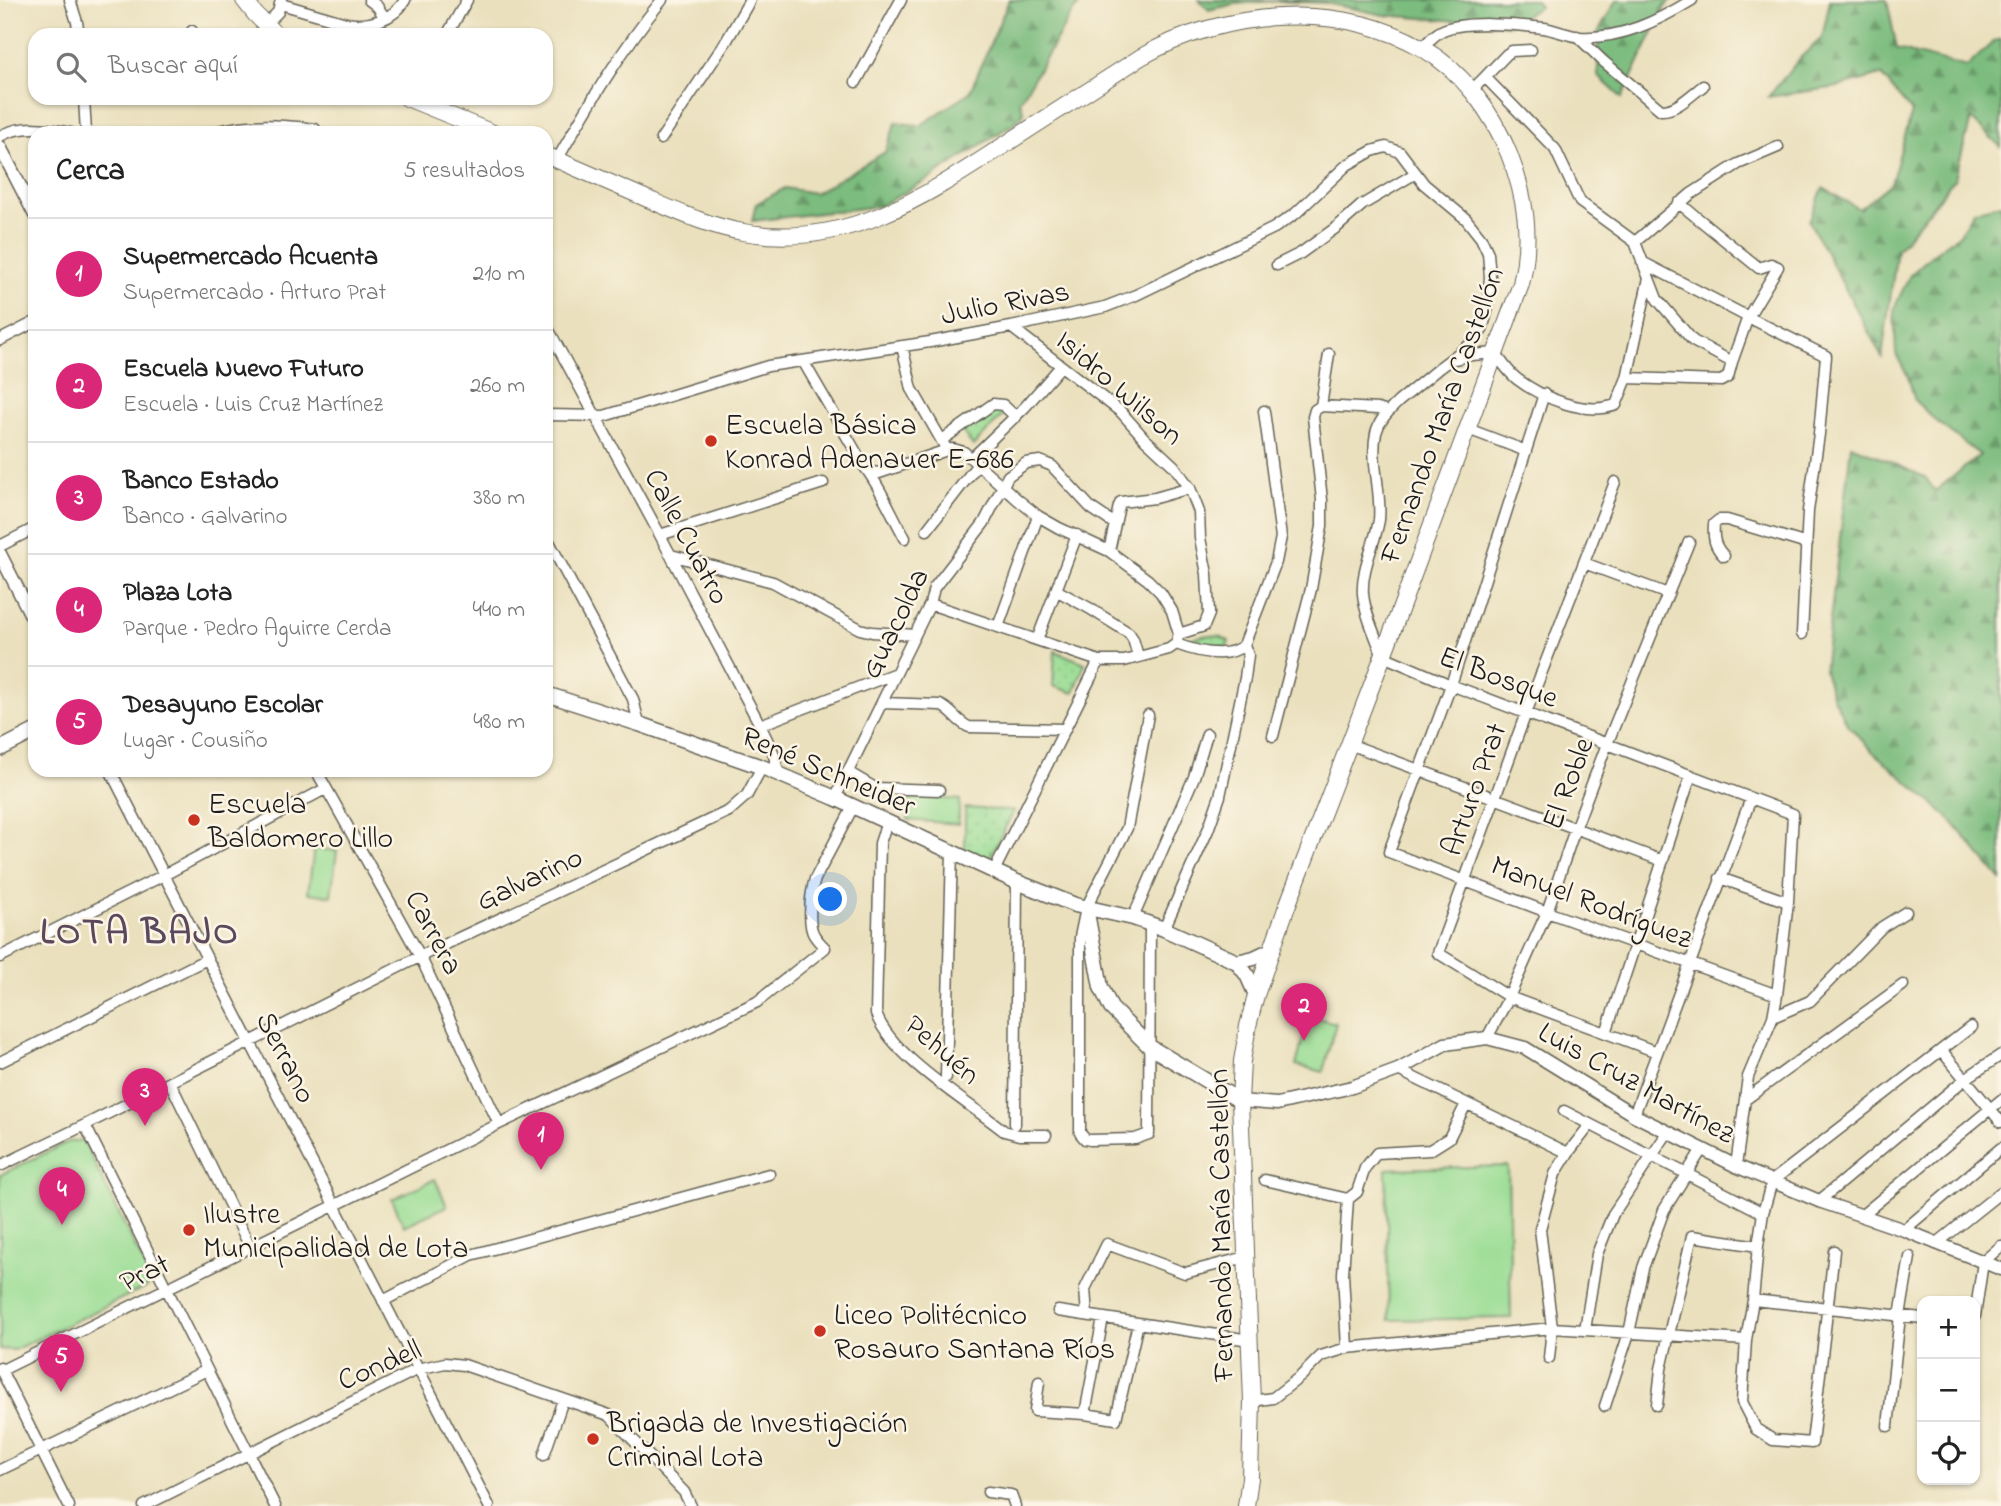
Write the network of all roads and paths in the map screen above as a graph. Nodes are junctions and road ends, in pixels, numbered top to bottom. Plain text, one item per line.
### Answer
1 (70, 0) edge
2 (244, 0) edge
3 (369, 0) edge
4 (405, 0) edge
5 (467, 0) edge
6 (662, 0) edge
7 (750, 0) edge
8 (901, 0) edge
9 (1692, 0) edge
10 (281, 2) edge
11 (385, 18) junction
12 (78, 28) edge
13 (269, 28) edge
14 (272, 28) edge
15 (451, 28) edge
16 (1577, 36) junction
17 (1422, 48) junction
18 (1531, 50) dead end
19 (1485, 77) junction
20 (856, 82) dead end
21 (1703, 86) dead end
22 (1472, 90) junction
23 (84, 105) edge
24 (428, 105) edge
25 (86, 126) edge
26 (245, 126) edge
27 (292, 126) edge
28 (478, 126) edge
29 (28, 128) edge
30 (0, 136) edge
31 (661, 139) dead end
32 (0, 146) edge
33 (1778, 147) dead end
34 (553, 156) edge
35 (553, 157) edge
36 (1416, 173) junction
37 (28, 201) edge
38 (1679, 203) junction
39 (1635, 242) junction
40 (1642, 262) junction
41 (1277, 265) dead end
42 (1649, 278) junction
43 (1748, 317) junction
44 (28, 326) edge
45 (1011, 327) junction
46 (553, 338) edge
47 (0, 340) edge
48 (902, 346) junction
49 (1495, 353) junction
50 (1329, 354) dead end
51 (1450, 360) junction
52 (803, 361) junction
53 (1732, 362) junction
54 (1061, 366) junction
55 (1627, 378) junction
56 (1544, 394) junction
57 (1321, 406) junction
58 (1264, 411) dead end
59 (1387, 412) junction
60 (553, 415) edge
61 (596, 417) junction
62 (1016, 417) junction
63 (1468, 429) junction
64 (945, 445) junction
65 (1526, 452) junction
66 (975, 461) junction
67 (871, 472) junction
68 (823, 482) dead end
69 (1615, 482) dead end
70 (1001, 485) junction
71 (1190, 488) junction
72 (1038, 516) junction
73 (1115, 524) junction
74 (926, 530) dead end
75 (28, 532) edge
76 (660, 534) junction
77 (1077, 535) junction
78 (905, 538) dead end
79 (1689, 542) dead end
80 (1807, 544) junction
81 (0, 546) edge
82 (553, 550) edge
83 (1109, 551) junction
84 (0, 554) edge
85 (671, 555) junction
86 (1724, 556) dead end
87 (1584, 563) junction
88 (1056, 590) junction
89 (1668, 594) junction
90 (930, 604) junction
91 (28, 609) edge
92 (998, 627) junction
93 (1802, 634) dead end
94 (915, 635) junction
95 (1178, 639) junction
96 (1037, 640) junction
97 (1244, 645) junction
98 (1138, 656) junction
99 (1383, 656) junction
100 (1099, 661) junction
101 (896, 673) junction
102 (1451, 685) junction
103 (553, 696) edge
104 (882, 703) junction
105 (1526, 713) junction
106 (1148, 715) dead end
107 (639, 724) junction
108 (760, 725) junction
109 (1064, 730) junction
110 (1207, 734) dead end
111 (28, 735) edge
112 (1273, 736) dead end
113 (1349, 744) junction
114 (1607, 744) junction
115 (0, 749) edge
116 (762, 767) junction
117 (1419, 770) junction
118 (848, 772) junction
119 (779, 774) junction
120 (1690, 775) junction
121 (114, 777) edge
122 (319, 777) edge
123 (325, 789) junction
124 (939, 790) dead end
125 (835, 798) junction
126 (1751, 798) junction
127 (1495, 799) junction
128 (853, 807) junction
129 (887, 822) junction
130 (1575, 829) junction
131 (951, 852) junction
132 (1662, 861) junction
133 (993, 871) junction
134 (164, 875) junction
135 (1720, 878) junction
136 (1466, 880) junction
137 (1017, 882) junction
138 (1788, 902) junction
139 (1086, 908) junction
140 (1547, 912) junction
141 (1906, 912) dead end
142 (1133, 918) junction
143 (1157, 927) junction
144 (1635, 944) junction
145 (1271, 950) junction
146 (420, 956) junction
147 (0, 957) edge
148 (207, 959) junction
149 (1237, 962) junction
150 (1688, 964) junction
151 (1903, 985) dead end
152 (1256, 995) junction
153 (1777, 995) junction
154 (1509, 997) junction
155 (1773, 1017) junction
156 (1971, 1027) dead end
157 (1606, 1033) junction
158 (1486, 1038) junction
159 (250, 1042) junction
160 (1150, 1047) junction
161 (1941, 1050) junction
162 (1657, 1052) junction
163 (2001, 1055) edge
164 (0, 1062) edge
165 (1398, 1070) junction
166 (946, 1077) dead end
167 (1965, 1079) junction
168 (170, 1082) junction
169 (1746, 1099) junction
170 (2001, 1100) edge
171 (1240, 1101) junction
172 (1466, 1104) junction
173 (1990, 1109) junction
174 (1564, 1111) dead end
175 (1634, 1115) junction
176 (2001, 1122) edge
177 (499, 1124) junction
178 (1014, 1124) dead end
179 (85, 1125) junction
180 (1590, 1125) junction
181 (1668, 1132) junction
182 (1046, 1135) dead end
183 (2001, 1148) edge
184 (1702, 1149) junction
185 (1568, 1153) junction
186 (1653, 1156) junction
187 (0, 1166) edge
188 (1736, 1166) junction
189 (1688, 1173) junction
190 (769, 1174) dead end
191 (1265, 1180) dead end
192 (1772, 1181) junction
193 (2001, 1192) edge
194 (1348, 1199) junction
195 (1819, 1201) junction
196 (334, 1205) junction
197 (1763, 1213) junction
198 (1861, 1216) junction
199 (1904, 1230) junction
200 (1937, 1244) junction
201 (1758, 1246) junction
202 (2001, 1246) edge
203 (250, 1247) junction
204 (1834, 1251) dead end
205 (1246, 1257) junction
206 (1910, 1257) dead end
207 (1983, 1262) junction
208 (2001, 1269) edge
209 (166, 1288) junction
210 (1978, 1296) edge
211 (1753, 1300) junction
212 (383, 1301) junction
213 (1827, 1309) junction
214 (1058, 1311) dead end
215 (1087, 1315) junction
216 (1900, 1316) junction
217 (1103, 1318) junction
218 (1917, 1318) edge
219 (1138, 1323) junction
220 (1552, 1328) junction
221 (1586, 1330) junction
222 (1629, 1332) junction
223 (1670, 1336) junction
224 (1250, 1340) junction
225 (1745, 1340) junction
226 (1347, 1348) junction
227 (1549, 1358) dead end
228 (0, 1369) edge
229 (418, 1369) junction
230 (207, 1370) junction
231 (1039, 1382) dead end
232 (563, 1400) junction
233 (1252, 1401) junction
234 (1657, 1405) dead end
235 (1605, 1406) dead end
236 (1085, 1414) junction
237 (1888, 1426) dead end
238 (41, 1450) junction
239 (248, 1452) junction
240 (544, 1455) dead end
241 (0, 1470) edge
242 (988, 1492) dead end
243 (69, 1506) edge
244 (144, 1506) edge
245 (275, 1506) edge
246 (489, 1506) edge
247 (691, 1506) edge
248 (1015, 1506) edge
249 (1246, 1506) edge

1 - 12 street
2 - 13 main road
3 - 11 street
4 - 11 street
5 - 15 street
6 - 34 street
7 - 31 street
8 - 20 street
9 - 16 street
10 - 11 street
10 - 14 street
16 - 17 street
16 - 21 street
17 - 22 main road, Fernando María Castellón
17 - 35 main road, Fernando María Castellón
18 - 19 street
19 - 22 street
19 - 39 street
22 - 49 main road, Fernando María Castellón
23 - 25 street
24 - 28 main road
26 - 27 street
29 - 30 street
32 - 37 street
33 - 38 street
36 - 41 street
36 - 45 street, Julio Rivas
36 - 51 street
38 - 39 street
38 - 43 street
39 - 40 street
40 - 42 street
40 - 43 street
42 - 53 street
42 - 55 street
43 - 53 street
43 - 80 street
44 - 47 street
45 - 48 street, Julio Rivas
45 - 54 street, Isidro Wilson
46 - 61 street, Calle Cuatro
48 - 52 street, Julio Rivas
48 - 64 street
49 - 51 street
49 - 56 street
49 - 63 main road, Fernando María Castellón
50 - 57 street
51 - 59 street
52 - 61 street, Julio Rivas
52 - 67 street
53 - 55 street
54 - 62 street
54 - 71 street, Isidro Wilson
55 - 56 street
56 - 65 street
57 - 59 street
57 - 112 street
58 - 97 street
59 - 99 street
60 - 61 street, Julio Rivas
61 - 76 street, Calle Cuatro
62 - 64 street
62 - 66 street
63 - 65 street
63 - 99 main road, Fernando María Castellón
64 - 66 street
64 - 67 street
65 - 102 street
66 - 70 street
66 - 74 street
67 - 78 street
68 - 76 street
69 - 87 street, Arturo Prat
70 - 72 street
70 - 73 street, Guacolda
70 - 90 street, Guacolda
71 - 73 street
71 - 95 street, Isidro Wilson
72 - 77 street
72 - 92 street
73 - 83 street
75 - 81 street
76 - 85 street, Calle Cuatro
77 - 83 street
77 - 88 street
79 - 89 street, El Roble
80 - 86 street
80 - 93 street
82 - 107 street
83 - 95 street
84 - 91 street
85 - 94 street
85 - 108 street, Calle Cuatro
87 - 89 street
87 - 105 street, Arturo Prat
88 - 96 street
88 - 98 street
89 - 114 street, El Roble
90 - 92 street
90 - 94 street, Guacolda
92 - 96 street
94 - 101 street, Guacolda
95 - 97 street
95 - 98 street
96 - 100 street
97 - 143 street
98 - 100 street
99 - 102 street, El Bosque
99 - 113 main road, Fernando María Castellón
100 - 109 street
101 - 104 street, Guacolda
101 - 108 street
102 - 105 street, El Bosque
102 - 117 street
103 - 107 main road, René Schneider
104 - 109 street
104 - 118 street, Guacolda
105 - 114 street, El Bosque
105 - 127 street, Arturo Prat
106 - 139 street
107 - 116 main road, René Schneider
108 - 119 street, Calle Cuatro
109 - 133 street
110 - 142 street
111 - 115 main road
113 - 117 street
113 - 145 main road, Fernando María Castellón
114 - 120 street, El Bosque
114 - 130 street, El Roble
116 - 119 main road, René Schneider
116 - 146 street, Galvarino
117 - 127 street
117 - 136 street, Manuel Rodríguez
118 - 124 street
118 - 125 street, Guacolda
119 - 125 main road, René Schneider
120 - 126 street, El Bosque
120 - 132 street
121 - 134 street, Serrano
122 - 123 street, Carrera
123 - 134 street
123 - 146 street, Carrera
125 - 128 main road, René Schneider
126 - 135 street
126 - 138 street, El Bosque
127 - 130 street
127 - 136 street, Arturo Prat
128 - 129 main road, René Schneider
128 - 177 street
129 - 131 main road, René Schneider
129 - 182 street, Pehuén
130 - 132 street
130 - 140 street, El Roble
131 - 133 main road, René Schneider
131 - 166 street
132 - 144 street
133 - 137 main road, René Schneider
134 - 147 street
134 - 148 street, Serrano
135 - 138 street
135 - 150 street
136 - 140 street, Manuel Rodríguez
136 - 154 street, Arturo Prat
137 - 139 main road, René Schneider
137 - 178 street
138 - 153 street
139 - 142 main road, René Schneider
139 - 160 main road
139 - 160 street
140 - 144 street, Manuel Rodríguez
140 - 154 street, El Roble
141 - 155 street
142 - 143 main road, René Schneider
143 - 149 main road, René Schneider
143 - 160 street
144 - 150 street, Manuel Rodríguez
144 - 157 street
145 - 149 main road
145 - 152 main road, Fernando María Castellón
146 - 159 street, Galvarino
146 - 177 street, Carrera
148 - 159 street, Serrano
148 - 164 street
149 - 152 main road
150 - 153 street, Manuel Rodríguez
150 - 162 street
151 - 169 street
152 - 171 main road, Fernando María Castellón
153 - 155 street
154 - 157 street
154 - 158 street, El Roble
155 - 169 street
156 - 161 street
157 - 162 street
158 - 165 street, Luis Cruz Martínez
158 - 175 street, Luis Cruz Martínez
159 - 168 street, Galvarino
159 - 196 street, Serrano
160 - 171 main road
161 - 167 street
161 - 192 street
162 - 175 street
163 - 167 street
165 - 171 street, Luis Cruz Martínez
165 - 172 street
167 - 173 street
167 - 195 street
168 - 179 street, Galvarino
168 - 203 street
169 - 188 street
170 - 173 street
171 - 205 main road, Fernando María Castellón
172 - 185 street
172 - 194 street
173 - 176 street
173 - 198 street
174 - 180 street
175 - 181 street, Luis Cruz Martínez
177 - 196 street, Prat
179 - 187 street, Galvarino
179 - 209 street
180 - 185 street
180 - 186 street
181 - 184 street, Luis Cruz Martínez
181 - 186 street
183 - 199 street
184 - 188 street, Luis Cruz Martínez
184 - 189 street
185 - 220 street
186 - 189 street
186 - 221 street
188 - 192 street, Luis Cruz Martínez
189 - 197 street
189 - 222 street
190 - 212 street
191 - 194 street
192 - 195 street, Luis Cruz Martínez
192 - 197 street
193 - 200 street
194 - 226 street
195 - 198 street, Luis Cruz Martínez
196 - 203 street, Prat
196 - 212 street, Serrano
197 - 201 street
198 - 199 street, Luis Cruz Martínez
199 - 200 street, Luis Cruz Martínez
200 - 207 street, Luis Cruz Martínez
201 - 211 street
201 - 223 street
202 - 207 street
203 - 209 street, Prat
204 - 213 street
205 - 215 street
205 - 224 main road, Fernando María Castellón
206 - 216 street
207 - 208 street, Luis Cruz Martínez
207 - 210 street
209 - 228 street, Prat
209 - 230 street
211 - 213 street
211 - 225 street
212 - 229 street, Serrano
213 - 216 street
213 - 225 street
214 - 215 street
215 - 217 street
216 - 218 street
216 - 237 street
217 - 219 street
217 - 236 street
219 - 224 street
219 - 236 street
220 - 221 street
220 - 226 street
220 - 227 street
221 - 222 street
222 - 223 street
222 - 235 street
223 - 225 street
223 - 234 street
224 - 233 main road, Fernando María Castellón
226 - 233 street
228 - 238 street
229 - 232 street, Condell
229 - 239 street, Condell
229 - 246 street, Serrano
230 - 238 street
230 - 239 street
231 - 236 street
232 - 240 street
232 - 247 street, Condell
233 - 249 main road, Fernando María Castellón
238 - 241 street
238 - 243 street
239 - 244 street, Condell
239 - 245 street
242 - 248 street

